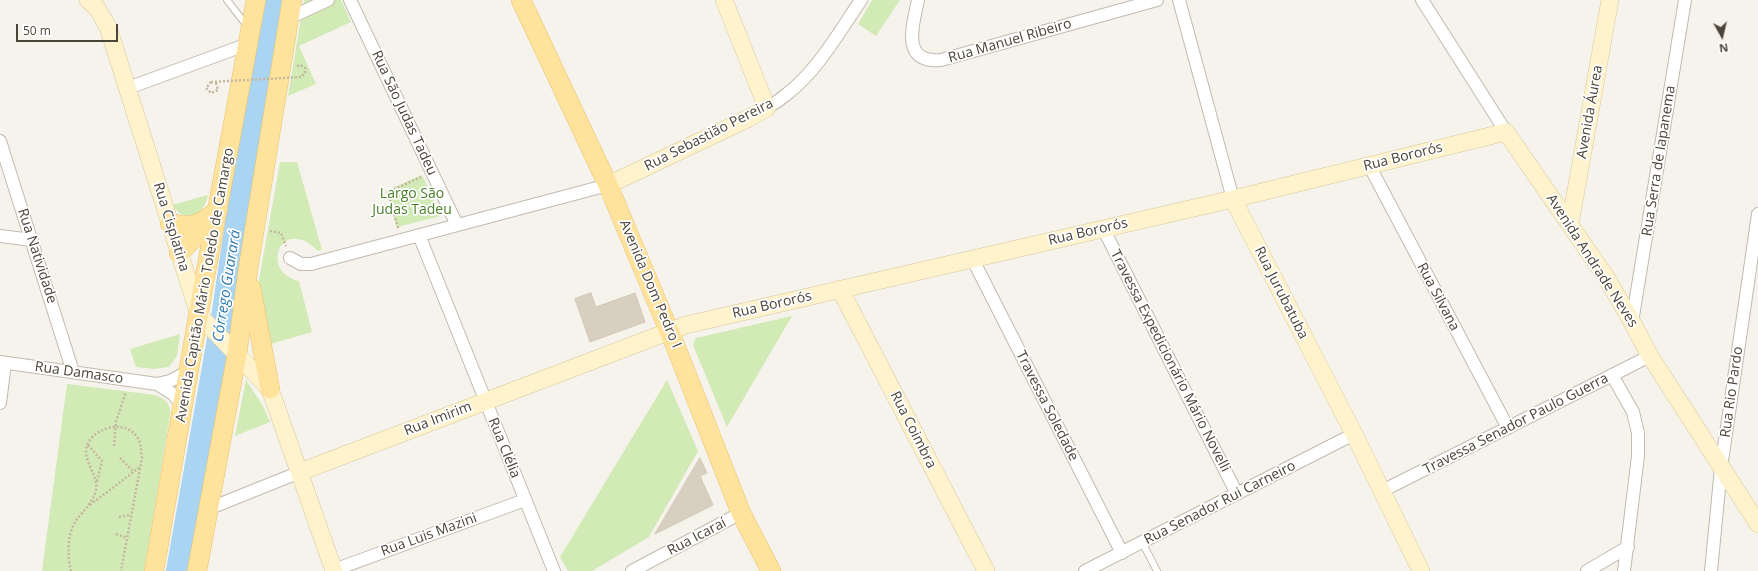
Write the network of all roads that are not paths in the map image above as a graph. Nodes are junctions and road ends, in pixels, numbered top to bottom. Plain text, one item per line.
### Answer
1 (88, 0) edge
2 (227, 0) edge
3 (256, 0) edge
4 (328, 0) edge
5 (350, 0) edge
6 (521, 0) edge
7 (724, 0) edge
8 (861, 0) edge
9 (918, 0) edge
10 (1157, 0) edge
11 (1179, 0) edge
12 (1422, 0) edge
13 (1610, 0) edge
14 (1685, 0) edge
15 (1124, 4) edge
16 (291, 9) edge
17 (250, 37) junction
18 (128, 88) junction
19 (767, 108) junction
20 (1506, 132) junction
21 (0, 141) edge
22 (1369, 165) junction
23 (608, 185) junction
24 (1233, 198) junction
25 (217, 213) junction
26 (1758, 214) edge
27 (170, 222) junction
28 (1570, 224) junction
29 (457, 225) junction
30 (1103, 228) junction
31 (419, 235) junction
32 (0, 236) edge
33 (32, 240) junction
34 (179, 253) junction
35 (290, 258) road end
36 (972, 258) junction
37 (248, 269) junction
38 (840, 289) junction
39 (204, 320) junction
40 (1632, 322) junction
41 (669, 331) junction
42 (237, 354) junction
43 (1650, 356) junction
44 (3, 363) edge
45 (189, 371) junction
46 (73, 372) junction
47 (1612, 375) junction
48 (157, 384) junction
49 (270, 388) junction
50 (485, 401) junction
51 (0, 403) edge
52 (184, 407) junction
53 (1508, 428) junction
54 (1354, 434) junction
55 (1721, 468) junction
56 (300, 472) junction
57 (1382, 491) junction
58 (1237, 494) junction
59 (525, 500) junction
60 (208, 509) junction
61 (741, 513) junction
62 (1758, 524) edge
63 (1142, 542) junction
64 (1628, 547) junction
65 (1122, 553) junction
66 (1417, 570) edge
67 (154, 571) edge
68 (197, 571) edge
69 (334, 571) edge
70 (554, 571) edge
71 (632, 571) edge
72 (771, 571) edge
73 (986, 571) edge
74 (1085, 571) edge
75 (1157, 571) edge
76 (1587, 571) edge
77 (1624, 571) edge
78 (1711, 571) edge

1 - 18 street, Rua Cisplatina
2 - 17 lane
3 - 17 main road, Avenida Capitão Mário Toledo de Camargo
4 - 16 street
5 - 29 street, Rua São Judas Tadeu
6 - 23 main road, Avenida Dom Pedro I
7 - 19 street
8 - 19 street, Rua Sebastião Pereira
9 - 15 street, Rua Manuel Ribeiro
10 - 15 street, Rua Manuel Ribeiro
11 - 24 street, Rua Jurubatuba
12 - 20 street, Avenida Andrade Neves
13 - 28 street, Avenida Áurea
14 - 40 street, Rua Serra de Iapanema
16 - 37 main road
17 - 18 street
17 - 25 main road, Avenida Capitão Mário Toledo de Camargo
18 - 27 street, Rua Cisplatina
19 - 23 street, Rua Sebastião Pereira
20 - 22 street, Rua Bororós
20 - 28 street, Avenida Andrade Neves
21 - 33 street, Rua Natividade
22 - 24 street, Rua Bororós
22 - 53 street, Rua Silvana
23 - 29 street
23 - 41 main road, Avenida Dom Pedro I
24 - 30 street, Rua Bororós
24 - 54 street, Rua Jurubatuba
25 - 27 main road
25 - 34 main road
25 - 39 main road, Avenida Capitão Mário Toledo de Camargo
26 - 55 street, Rua Rio Pardo
27 - 34 street, Rua Cisplatina
28 - 40 street, Avenida Andrade Neves
29 - 31 street
30 - 36 street, Rua Bororós
30 - 58 street, Travessa Expedicionário Mário Novelli
31 - 35 street
31 - 50 street, Rua Clélia
32 - 33 street
33 - 46 street, Rua Natividade
34 - 39 street, Rua Cisplatina
36 - 38 street, Rua Bororós
36 - 65 street, Travessa Soledade
37 - 42 main road
37 - 49 main road
38 - 41 street, Rua Bororós
38 - 73 street, Rua Coimbra
39 - 42 street, Rua Cisplatina
39 - 45 main road, Avenida Capitão Mário Toledo de Camargo
40 - 43 street, Avenida Andrade Neves
41 - 50 street, Rua Imirim
41 - 61 main road, Avenida Dom Pedro I
42 - 49 street, Rua Cisplatina
42 - 60 main road
43 - 47 street, Travessa Senador Paulo Guerra
43 - 55 street, Avenida Andrade Neves
44 - 46 street, Rua Damasco
44 - 51 street
45 - 48 street, Rua Damasco
45 - 52 main road, Avenida Capitão Mário Toledo de Camargo
46 - 48 street, Rua Damasco
47 - 53 street, Travessa Senador Paulo Guerra
47 - 64 street
48 - 52 street, Rua Damasco
49 - 56 street, Rua Cisplatina
50 - 56 street, Rua Imirim
50 - 59 street, Rua Clélia
52 - 67 main road, Avenida Capitão Mário Toledo de Camargo
53 - 57 street, Travessa Senador Paulo Guerra
54 - 57 street, Rua Jurubatuba
54 - 58 street, Rua Senador Rui Carneiro
55 - 62 street, Avenida Andrade Neves
55 - 78 street, Rua Rio Pardo
56 - 60 street, Rua Imirim
56 - 69 street, Rua Cisplatina
57 - 66 street, Rua Jurubatuba
58 - 63 street, Rua Senador Rui Carneiro
59 - 69 street, Rua Luis Mazini
59 - 70 street, Rua Clélia
60 - 68 main road
61 - 71 street, Rua Icaraí
61 - 72 main road, Avenida Dom Pedro I
63 - 65 street, Rua Senador Rui Carneiro
63 - 75 lane
64 - 76 street
64 - 77 street
65 - 74 street, Rua Senador Rui Carneiro

